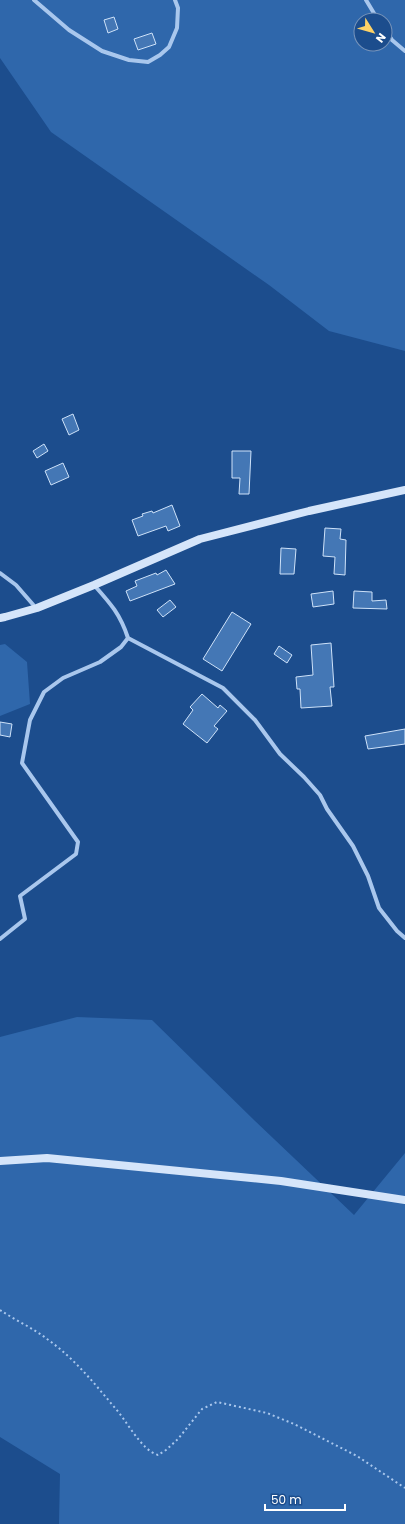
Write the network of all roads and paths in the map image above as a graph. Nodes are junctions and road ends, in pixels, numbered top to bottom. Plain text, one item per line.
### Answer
1 (34, 0) edge
2 (175, 0) edge
3 (366, 0) edge
4 (373, 12) edge
5 (393, 41) edge
6 (405, 51) edge
7 (405, 490) edge
8 (0, 573) edge
9 (94, 585) junction
10 (37, 608) junction
11 (0, 618) edge
12 (128, 638) junction
13 (405, 938) edge
14 (0, 939) edge
15 (0, 1162) edge
16 (405, 1200) edge
17 (0, 1310) edge
18 (405, 1488) edge

1 - 2 street
3 - 4 street
5 - 6 street
7 - 9 street
8 - 10 street
9 - 10 street
9 - 12 street
10 - 11 street
12 - 13 street
12 - 14 street
15 - 16 street
17 - 18 path

